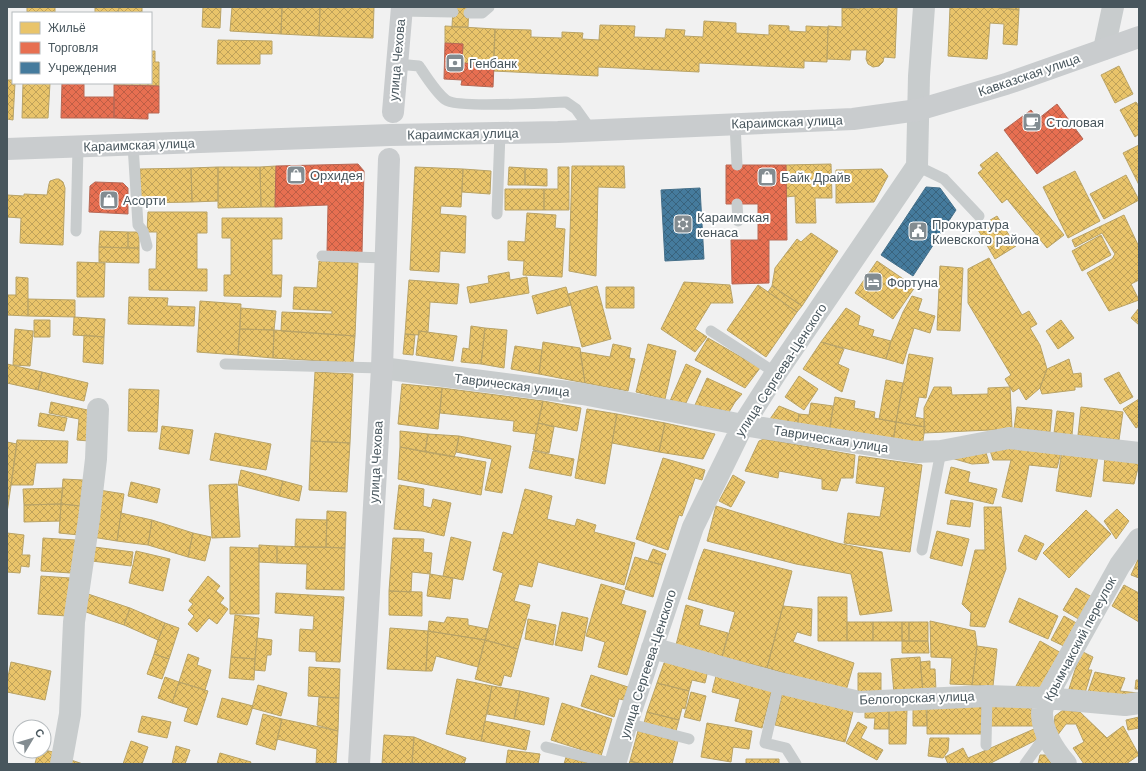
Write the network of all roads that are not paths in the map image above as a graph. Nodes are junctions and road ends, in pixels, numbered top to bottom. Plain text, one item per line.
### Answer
1 (489, 7) edge
2 (924, 7) edge
3 (1113, 7) edge
4 (401, 9) edge
5 (453, 12) dead end
6 (469, 13) dead end
7 (1137, 41) edge
8 (1104, 49) junction
9 (397, 64) junction
10 (918, 110) junction
11 (392, 112) dead end
12 (735, 124) junction
13 (592, 130) junction
14 (500, 133) junction
15 (133, 145) junction
16 (78, 147) junction
17 (7, 149) edge
18 (389, 159) dead end
19 (737, 165) dead end
20 (917, 166) junction
21 (737, 204) dead end
22 (497, 214) dead end
23 (979, 216) dead end
24 (738, 221) dead end
25 (76, 231) dead end
26 (147, 246) dead end
27 (322, 256) dead end
28 (386, 258) junction
29 (711, 331) dead end
30 (225, 364) dead end
31 (382, 368) junction
32 (776, 373) junction
33 (98, 409) dead end
34 (743, 425) junction
35 (941, 451) junction
36 (1139, 453) edge
37 (1139, 539) edge
38 (922, 550) dead end
39 (652, 648) junction
40 (779, 683) junction
41 (987, 696) junction
42 (1046, 698) junction
43 (1139, 703) edge
44 (627, 723) junction
45 (1046, 735) junction
46 (689, 739) dead end
47 (986, 745) dead end
48 (546, 747) dead end
49 (61, 764) edge
50 (359, 764) edge
51 (615, 764) edge
52 (796, 764) edge
53 (1025, 764) edge
54 (1066, 764) edge

1 - 6 lane
2 - 10 street
3 - 8 street
4 - 5 lane
4 - 9 main road, улица Чехова
7 - 8 main road, Кавказская улица
8 - 10 main road, Кавказская улица
9 - 11 main road, улица Чехова
9 - 13 lane
10 - 12 main road, Караимская улица
10 - 20 street
12 - 13 main road, Караимская улица
12 - 19 lane
13 - 14 main road, Караимская улица
14 - 15 main road, Караимская улица
14 - 22 lane
15 - 16 main road, Караимская улица
15 - 26 lane
16 - 17 main road, Караимская улица
16 - 25 lane
18 - 28 main road, улица Чехова
20 - 23 lane
20 - 32 street, улица Сергеева-Ценского
21 - 24 lane
27 - 28 lane
28 - 31 main road, улица Чехова
29 - 32 lane
30 - 31 lane
31 - 34 street, Таврическая улица
31 - 50 main road, улица Чехова
32 - 34 street, улица Сергеева-Ценского
33 - 49 street
34 - 35 street, Таврическая улица
34 - 39 street, улица Сергеева-Ценского
35 - 36 street, Таврическая улица
35 - 38 lane
37 - 42 street, Крымчакский переулок
39 - 40 street, Белогорская улица
39 - 44 street, улица Сергеева-Ценского
40 - 41 street, Белогорская улица
40 - 52 lane
41 - 42 street, Белогорская улица
41 - 47 lane
42 - 43 street, Белогорская улица
42 - 45 street, Крымчакский переулок
44 - 46 lane
44 - 51 street, улица Сергеева-Ценского
45 - 53 lane
45 - 54 street, Крымчакский переулок
48 - 51 lane

